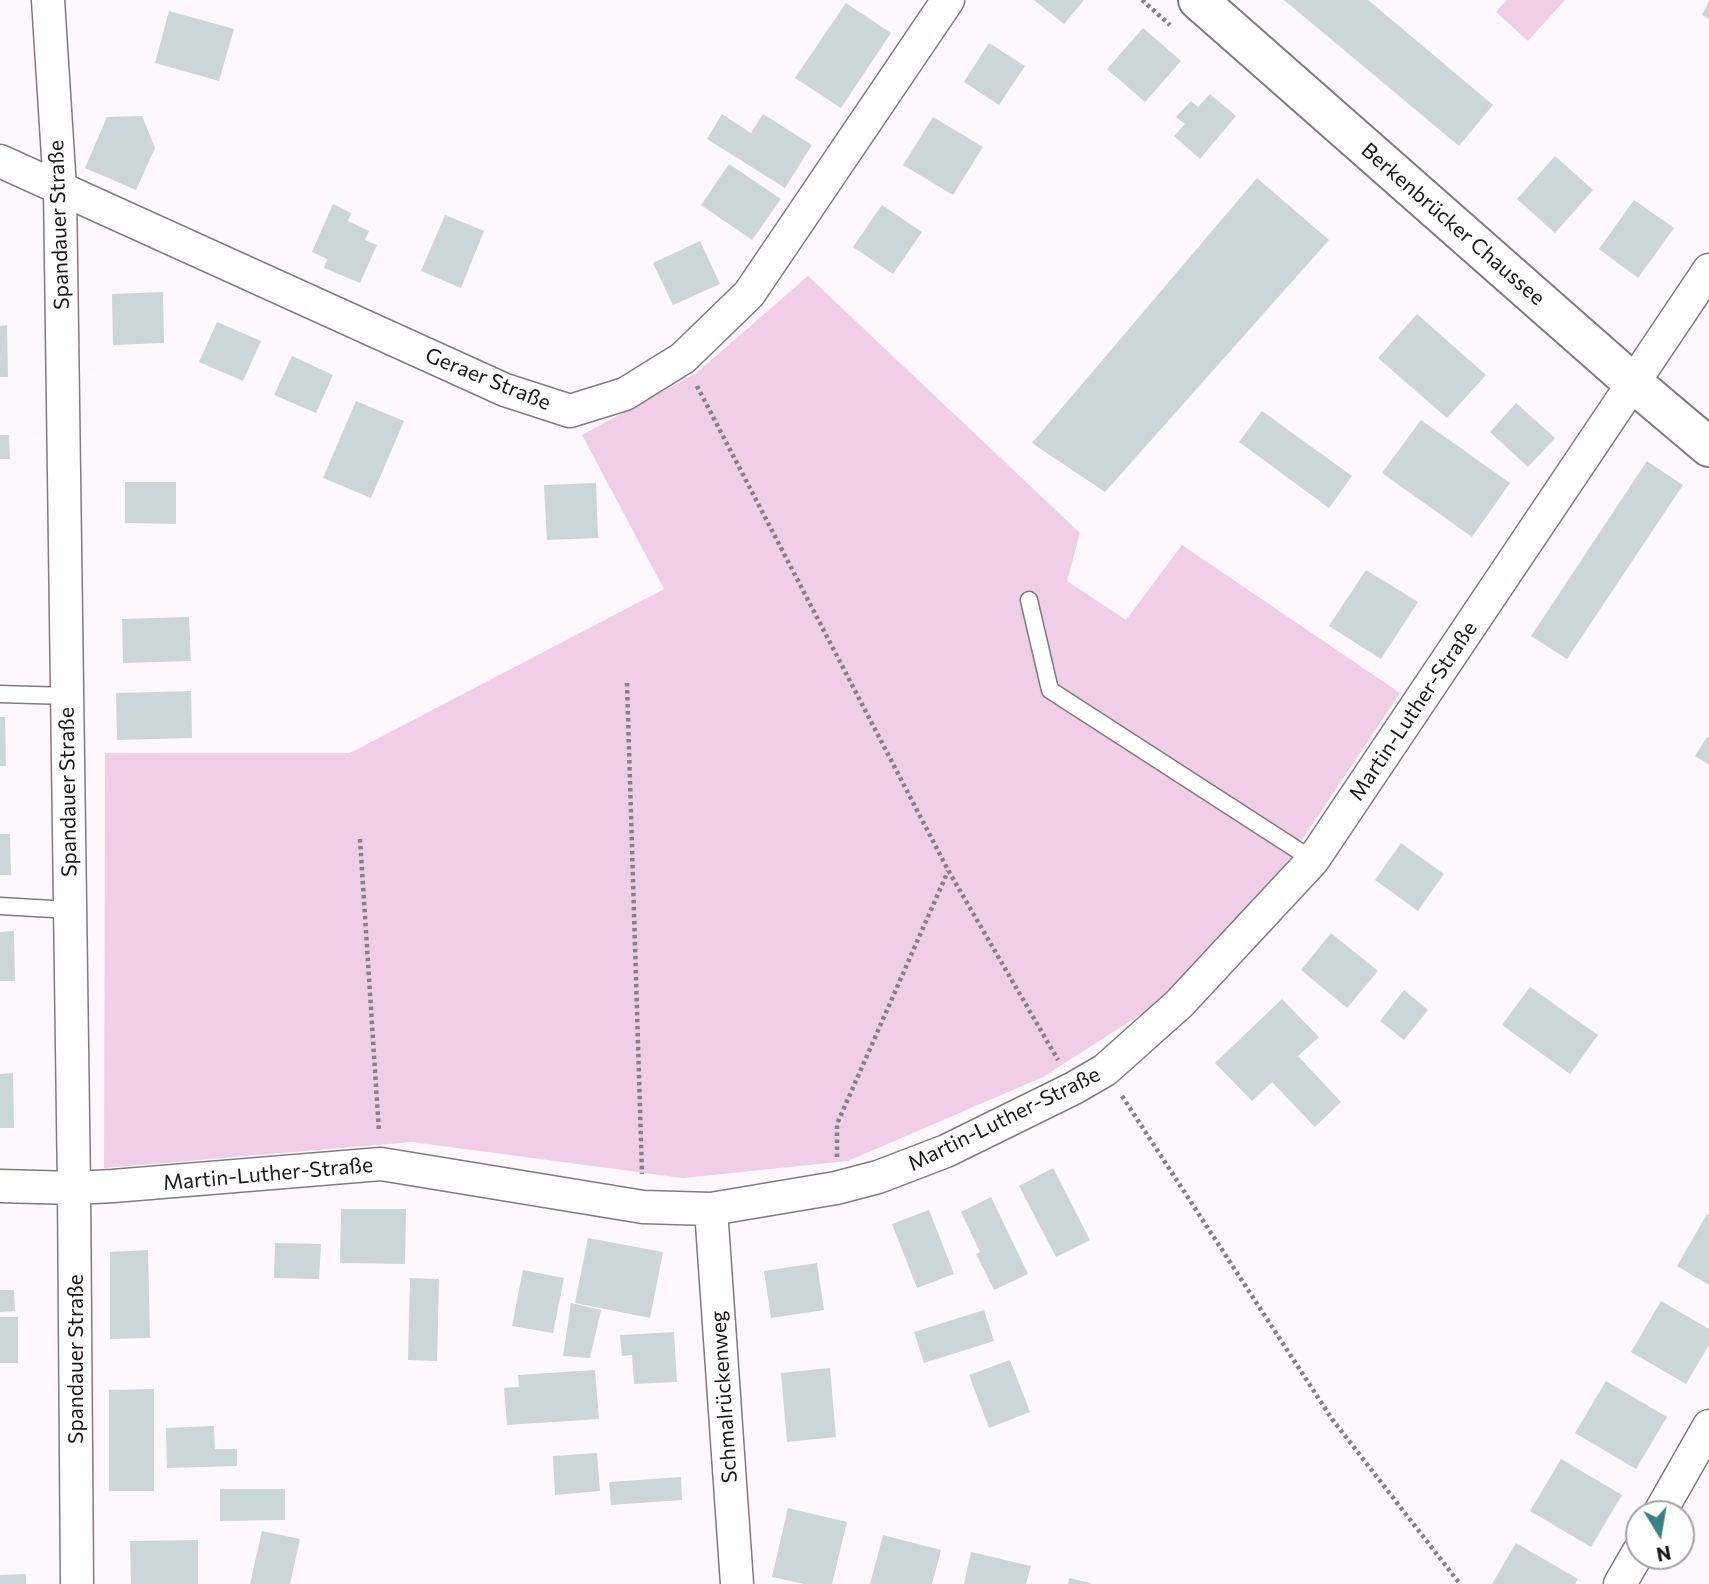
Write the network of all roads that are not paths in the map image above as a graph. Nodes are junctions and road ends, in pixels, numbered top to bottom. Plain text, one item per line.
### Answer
1 (48, 0) edge
2 (948, 0) edge
3 (1198, 0) edge
4 (0, 161) edge
5 (60, 188) junction
6 (1709, 270) edge
7 (1632, 382) junction
8 (1709, 447) edge
9 (1030, 600) dead end
10 (0, 694) edge
11 (67, 696) junction
12 (1313, 860) junction
13 (0, 906) edge
14 (70, 910) junction
15 (0, 1186) edge
16 (74, 1188) junction
17 (711, 1209) junction
18 (1709, 1426) edge
19 (1668, 1500) edge
20 (77, 1584) edge
21 (737, 1584) edge

1 - 5 street, Spandauer Straße
2 - 5 street, Geraer Straße
3 - 7 main road, Berkenbrücker Chaussee
4 - 5 street, Geraer Straße
5 - 11 street, Spandauer Straße
6 - 7 street, Martin-Luther-Straße
7 - 8 main road, Berkenbrücker Chaussee
7 - 12 street, Martin-Luther-Straße
9 - 12 lane
10 - 11 lane
11 - 14 street, Spandauer Straße
12 - 17 street, Martin-Luther-Straße
13 - 14 lane
14 - 16 street, Spandauer Straße
15 - 16 street, Martin-Luther-Straße
16 - 17 street, Martin-Luther-Straße
16 - 20 street, Spandauer Straße
17 - 21 street, Schmalrückenweg
18 - 19 street

